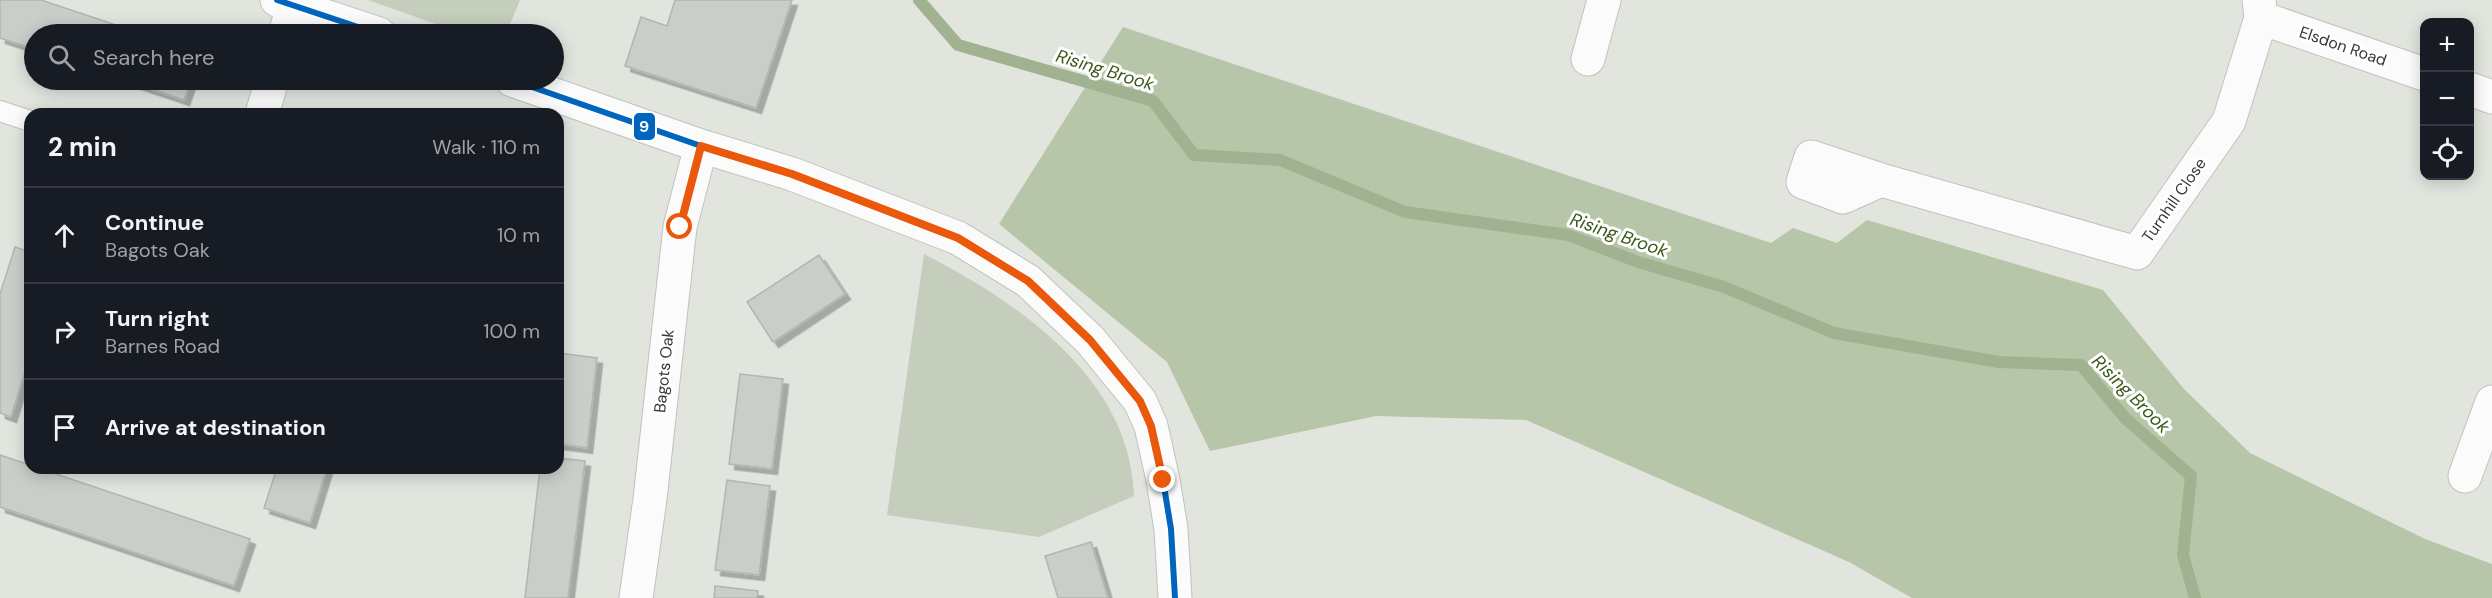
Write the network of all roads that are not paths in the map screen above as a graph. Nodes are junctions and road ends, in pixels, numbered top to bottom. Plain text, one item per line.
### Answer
1 (1604, 0) edge
2 (2260, 9) edge
3 (285, 13) edge
4 (334, 24) edge
5 (1588, 59) dead end
6 (2420, 72) edge
7 (269, 90) edge
8 (541, 90) edge
9 (2474, 91) edge
10 (2492, 97) edge
11 (264, 108) edge
12 (0, 111) edge
13 (24, 119) edge
14 (701, 146) junction
15 (1881, 180) dead end
16 (2492, 402) edge
17 (2465, 476) dead end
18 (636, 598) edge
19 (1175, 598) edge

1 - 5 street
2 - 6 street, Elsdon Road
2 - 15 street, Turnhill Close
3 - 4 street
7 - 11 street
8 - 14 street
9 - 10 street
12 - 13 lane
14 - 18 street, Bagots Oak
14 - 19 street
16 - 17 street

